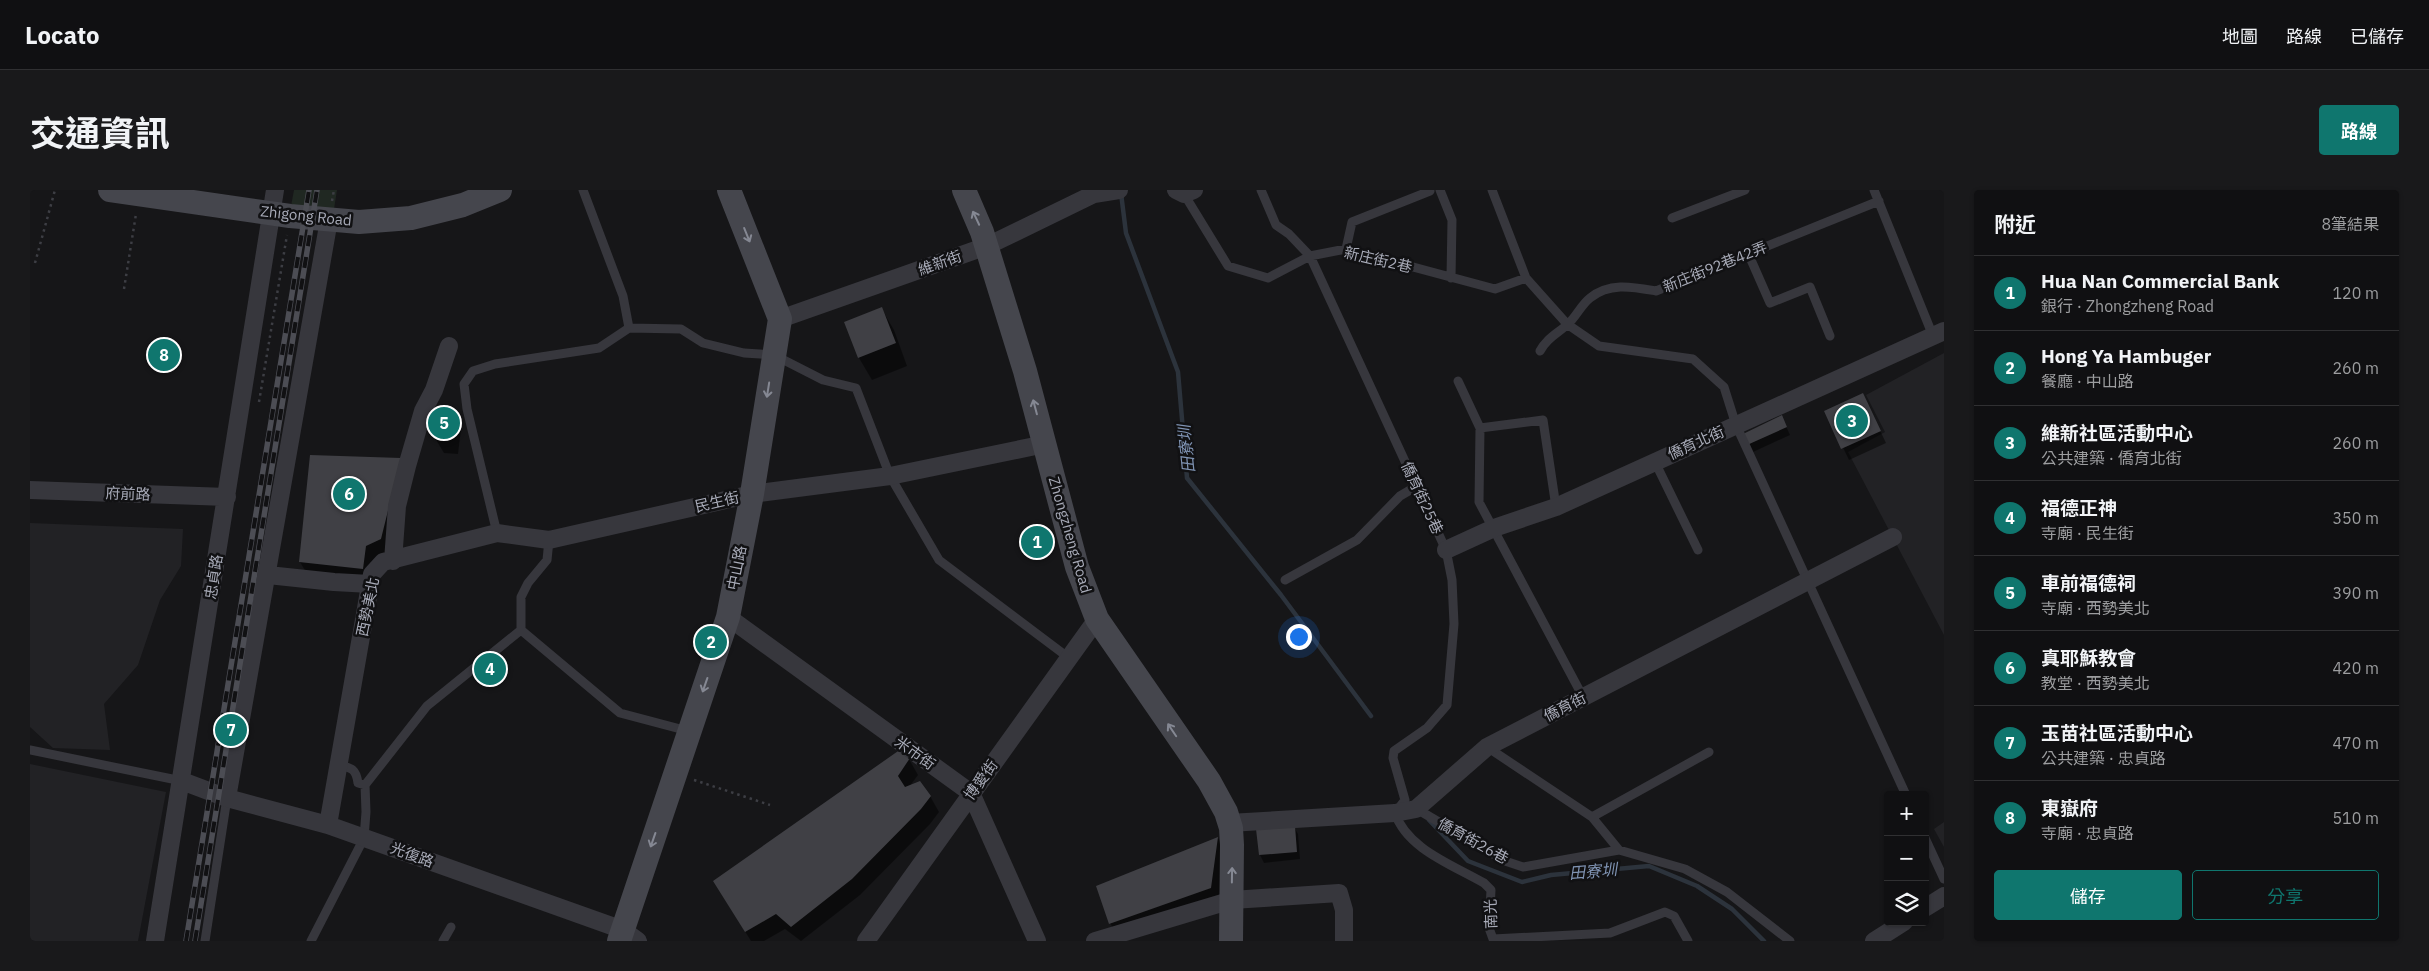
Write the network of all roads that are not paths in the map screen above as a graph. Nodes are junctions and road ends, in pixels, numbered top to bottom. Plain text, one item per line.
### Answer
1 (110, 190) edge
2 (500, 190) edge
3 (583, 190) edge
4 (729, 190) edge
5 (964, 190) edge
6 (1119, 190) edge
7 (1261, 190) edge
8 (1440, 190) edge
9 (1492, 190) edge
10 (1745, 190) edge
11 (1874, 190) edge
12 (1185, 191) edge
13 (1430, 191) edge
14 (1076, 196) edge
15 (273, 201) edge
16 (1879, 201) junction
17 (1672, 218) dead end
18 (329, 220) junction
19 (987, 246) junction
20 (1346, 249) junction
21 (1748, 253) junction
22 (1310, 256) junction
23 (1451, 278) junction
24 (1526, 278) junction
25 (780, 319) junction
26 (1567, 324) junction
27 (629, 328) junction
28 (1939, 334) edge
29 (1830, 336) dead end
30 (449, 346) dead end
31 (1540, 351) dead end
32 (774, 355) junction
33 (1458, 381) dead end
34 (1736, 425) junction
35 (1480, 428) junction
36 (1045, 444) junction
37 (1655, 462) junction
38 (890, 476) junction
39 (1416, 486) junction
40 (30, 490) edge
41 (752, 494) junction
42 (227, 497) junction
43 (1556, 507) junction
44 (1494, 528) junction
45 (497, 533) junction
46 (1893, 537) dead end
47 (549, 540) junction
48 (1446, 550) junction
49 (1698, 550) dead end
50 (393, 561) junction
51 (268, 574) junction
52 (1285, 580) dead end
53 (1808, 581) junction
54 (370, 584) junction
55 (728, 617) junction
56 (1097, 619) junction
57 (521, 630) junction
58 (1069, 658) junction
59 (1583, 697) junction
60 (689, 731) junction
61 (1486, 747) junction
62 (30, 750) edge
63 (1709, 752) dead end
64 (339, 765) junction
65 (182, 781) junction
66 (364, 785) junction
67 (1904, 791) edge
68 (971, 793) junction
69 (227, 798) junction
70 (1405, 807) junction
71 (1592, 817) junction
72 (1229, 823) junction
73 (328, 825) junction
74 (364, 838) junction
75 (1929, 847) edge
76 (1619, 850) junction
77 (1944, 879) edge
78 (1944, 896) edge
79 (1232, 900) junction
80 (1929, 905) edge
81 (451, 926) dead end
82 (1898, 926) edge
83 (627, 937) edge
84 (1877, 940) edge
85 (155, 941) edge
86 (205, 941) edge
87 (311, 941) edge
88 (443, 941) edge
89 (866, 941) edge
90 (1037, 941) edge
91 (1095, 941) edge
92 (1232, 941) edge
93 (1344, 941) edge
94 (1688, 941) edge
95 (1790, 941) edge

1 - 15 street, Zhigong Road
2 - 18 street, Zhigong Road
3 - 27 lane
4 -> 25 street
19 -> 5 street, Zhongzheng Road
6 - 14 street, 維新街
7 - 22 lane, 僑育街25巷
8 - 23 lane
9 - 24 lane
10 - 17 lane
11 - 16 lane
12 - 22 lane, 新庄街2巷
13 - 20 lane
14 - 19 street, 維新街
15 - 18 street, Zhigong Road
15 - 42 street, 忠貞路
16 - 21 lane, 新庄街92巷42弄
16 - 28 lane
18 - 51 street
19 - 25 street, 維新街
36 -> 19 street, Zhongzheng Road
20 - 22 lane, 新庄街2巷
20 - 23 lane, 新庄街2巷
21 - 26 lane, 新庄街92巷42弄
21 - 29 lane
22 - 39 lane, 僑育街25巷
23 - 24 lane, 新庄街2巷
24 - 26 lane
25 - 32 street, 中山路
26 - 31 lane, 新庄街92巷42弄
26 - 34 lane
27 - 32 lane
27 - 45 lane
28 - 34 street, 僑育北街
30 - 50 street, 西勢美北
32 - 38 lane
32 -> 41 street, 中山路
33 - 35 lane
34 - 37 street, 僑育北街
34 - 53 lane
35 - 43 lane
35 - 44 lane
36 - 38 street, 民生街
36 - 56 street, Zhongzheng Road
37 - 43 street, 僑育北街
37 - 49 lane
38 - 41 street, 民生街
38 - 58 lane
39 - 48 lane, 僑育街25巷
39 - 52 lane
40 - 42 street, 府前路
41 - 47 street, 民生街
41 - 55 street, 中山路
42 - 65 street, 忠貞路
43 - 44 street, 僑育北街
44 - 48 street, 僑育北街
44 - 59 lane
45 - 47 street, 民生街
45 - 50 street, 民生街
46 - 53 street, 僑育街
47 - 57 lane
48 - 70 lane, 僑育街25巷
50 - 54 street, 西勢美北
51 - 54 street
51 - 69 street
53 - 59 street, 僑育街
53 - 67 lane
54 - 64 street, 西勢美北
55 -> 60 street, 中山路
55 - 68 street, 米市街
56 - 58 street, 博愛街
72 -> 56 street, Zhongzheng Road
57 - 60 lane
57 - 66 lane
58 - 68 street, 博愛街
59 - 61 street, 僑育街
60 -> 83 street, 中山路
61 - 70 street, 僑育街
61 - 71 lane
62 - 65 lane
63 - 71 lane
64 - 66 lane
64 - 73 street, 西勢美北
65 - 69 street, 光復路
65 - 85 street, 忠貞路
66 - 74 lane
68 - 89 street, 博愛街
68 - 90 street
69 - 73 street, 光復路
69 - 86 lane
70 - 72 street
70 - 76 lane, 僑育街26巷
70 - 94 lane, 南光
71 - 76 lane
79 -> 72 street, Zhongzheng Road
73 - 74 street, 光復路
74 - 83 street, 光復路
74 - 87 lane
75 - 77 lane
76 - 95 lane, 僑育街26巷
78 - 80 street
79 - 91 street
79 - 92 street, Zhongzheng Road
79 - 93 street
81 - 88 lane
82 - 84 street

